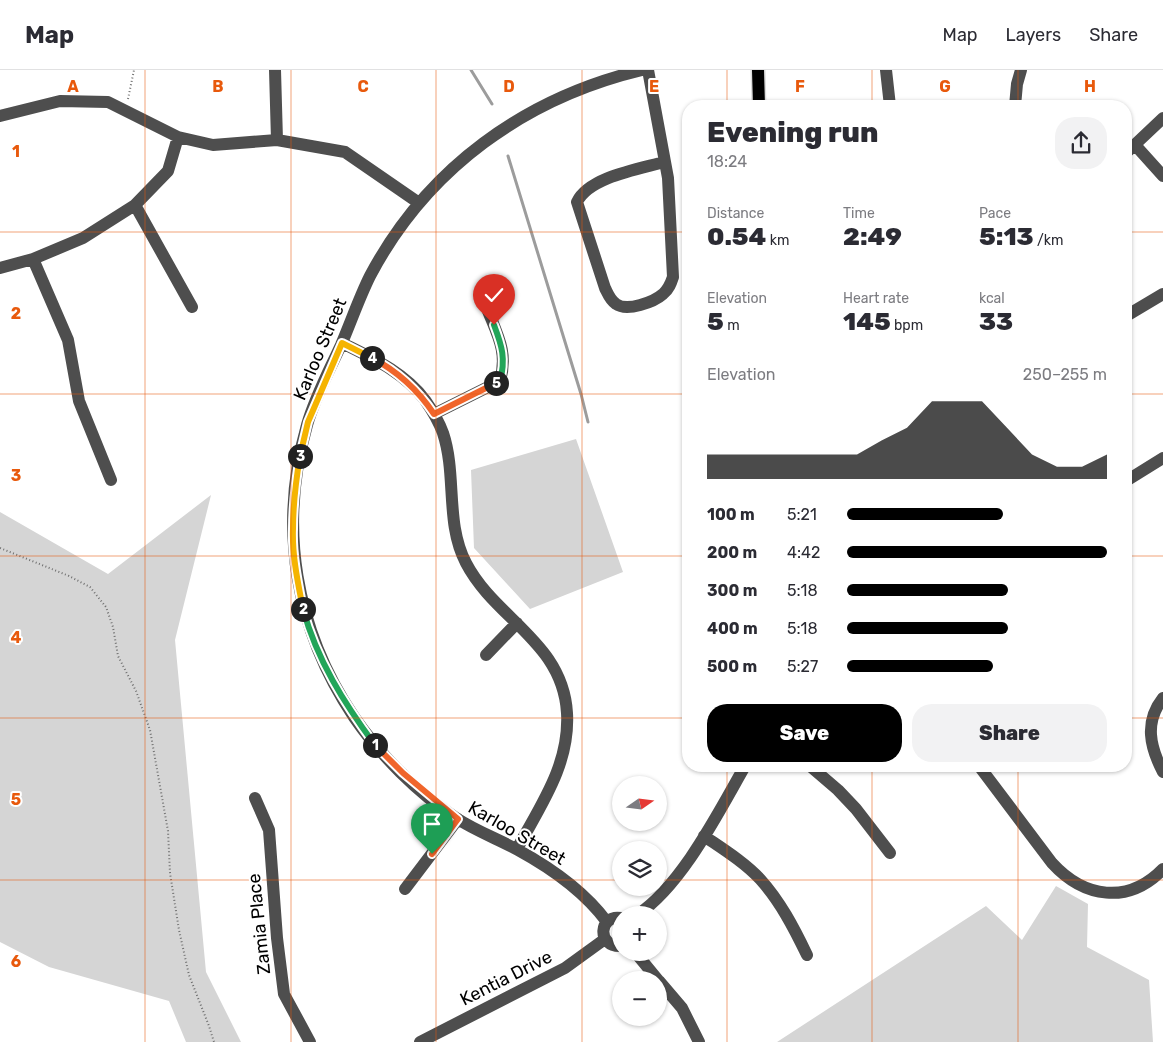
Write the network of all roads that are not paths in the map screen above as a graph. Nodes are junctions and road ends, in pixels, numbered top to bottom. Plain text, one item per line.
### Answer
1 (275, 70) edge
2 (642, 70) edge
3 (648, 70) edge
4 (758, 70) edge
5 (886, 70) edge
6 (1021, 70) edge
7 (759, 100) edge
8 (889, 100) edge
9 (1016, 100) edge
10 (0, 116) edge
11 (1163, 118) edge
12 (178, 137) junction
13 (277, 140) junction
14 (1132, 149) edge
15 (1132, 151) edge
16 (664, 162) junction
17 (1163, 176) edge
18 (419, 203) junction
19 (135, 205) junction
20 (34, 259) junction
21 (0, 268) edge
22 (498, 291) dead end
23 (1163, 294) edge
24 (192, 307) dead end
25 (1132, 312) edge
26 (342, 343) junction
27 (434, 414) junction
28 (1163, 458) edge
29 (1132, 477) edge
30 (111, 480) dead end
31 (517, 623) junction
32 (486, 656) dead end
33 (1163, 698) edge
34 (741, 772) edge
35 (817, 772) edge
36 (986, 772) edge
37 (1163, 772) edge
38 (255, 798) dead end
39 (458, 819) junction
40 (704, 836) junction
41 (517, 849) junction
42 (890, 854) dead end
43 (1163, 869) edge
44 (406, 889) dead end
45 (647, 906) edge
46 (612, 918) edge
47 (607, 922) junction
48 (605, 939) junction
49 (612, 945) edge
50 (807, 954) dead end
51 (642, 961) edge
52 (651, 971) edge
53 (667, 990) edge
54 (310, 1042) edge
55 (420, 1042) edge
56 (699, 1042) edge

1 - 13 street
2 - 18 street, Karloo Street
3 - 16 street
4 - 7 main road
5 - 8 street
6 - 9 street
10 - 12 street
11 - 14 street
12 - 13 street
12 - 19 street
13 - 18 street
15 - 17 street
16 - 16 street
18 - 26 street, Karloo Street
19 - 20 street
19 - 24 street
20 - 21 street
20 - 30 street
22 - 27 street
23 - 25 street
26 - 27 street
26 - 39 street, Karloo Street
27 - 31 street
28 - 29 street
31 - 32 street
31 - 41 street
33 - 37 street
34 - 40 street
35 - 42 street
36 - 43 street
38 - 54 street, Zamia Place
39 - 41 street, Karloo Street
39 - 44 street
40 - 45 street
40 - 50 street
41 - 47 street, Karloo Street
46 - 47 street
47 - 48 street
48 - 49 street
48 - 55 street, Kentia Drive
51 - 52 street
53 - 56 street

